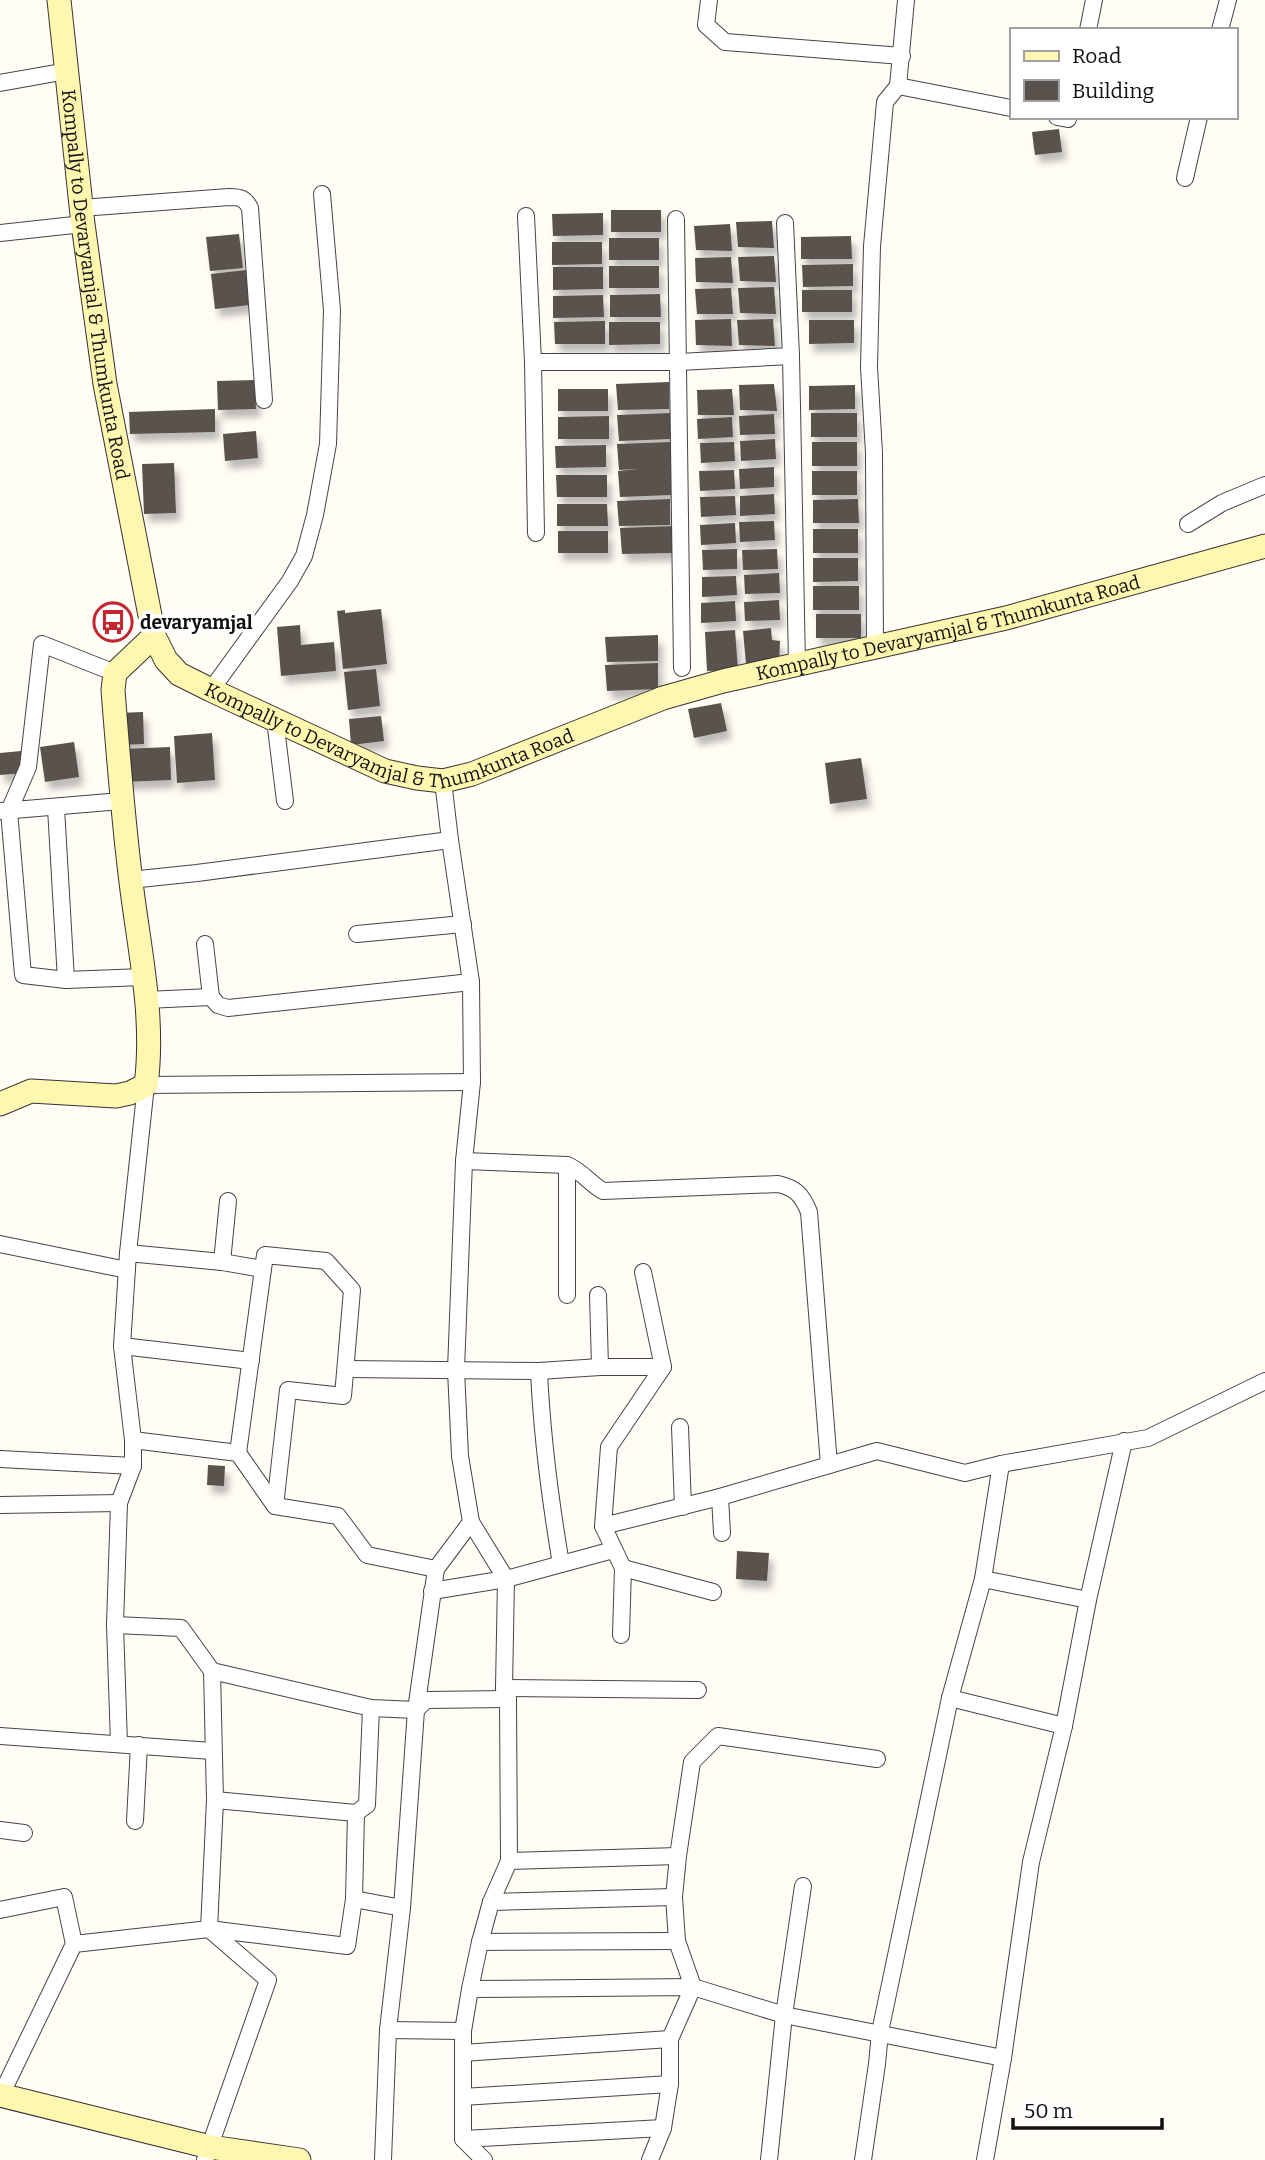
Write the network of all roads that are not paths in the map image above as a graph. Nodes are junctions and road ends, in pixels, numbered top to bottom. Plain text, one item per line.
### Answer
1 (59, 0) edge
2 (709, 0) edge
3 (906, 0) edge
4 (1094, 0) edge
5 (1228, 0) edge
6 (1088, 28) edge
7 (1221, 28) edge
8 (902, 56) junction
9 (67, 71) junction
10 (0, 83) edge
11 (898, 86) junction
12 (1010, 108) edge
13 (1199, 119) edge
14 (1185, 178) dead end
15 (322, 194) dead end
16 (82, 216) junction
17 (526, 216) dead end
18 (676, 219) dead end
19 (785, 223) dead end
20 (0, 233) edge
21 (791, 356) junction
22 (533, 362) junction
23 (679, 362) junction
24 (264, 400) dead end
25 (1265, 485) edge
26 (1188, 524) dead end
27 (536, 533) dead end
28 (1265, 546) edge
29 (154, 636) junction
30 (875, 646) junction
31 (797, 664) junction
32 (682, 668) dead end
33 (115, 673) junction
34 (211, 690) junction
35 (275, 720) junction
36 (443, 781) junction
37 (121, 801) junction
38 (285, 802) dead end
39 (56, 808) junction
40 (4, 811) edge
41 (450, 840) junction
42 (130, 880) junction
43 (463, 924) junction
44 (357, 934) dead end
45 (205, 944) dead end
46 (66, 980) junction
47 (471, 982) junction
48 (145, 988) junction
49 (211, 998) junction
50 (472, 1082) junction
51 (146, 1085) junction
52 (0, 1103) edge
53 (464, 1161) junction
54 (566, 1166) junction
55 (228, 1201) dead end
56 (0, 1244) edge
57 (127, 1261) junction
58 (222, 1262) junction
59 (263, 1269) junction
60 (643, 1272) dead end
61 (567, 1295) dead end
62 (598, 1295) dead end
63 (122, 1346) junction
64 (251, 1361) junction
65 (600, 1367) junction
66 (663, 1367) junction
67 (346, 1368) junction
68 (456, 1370) junction
69 (539, 1371) junction
70 (1265, 1381) edge
71 (680, 1427) dead end
72 (133, 1440) junction
73 (1124, 1441) junction
74 (238, 1453) junction
75 (0, 1459) edge
76 (1001, 1464) junction
77 (133, 1465) junction
78 (829, 1465) junction
79 (720, 1497) junction
80 (119, 1503) junction
81 (0, 1505) edge
82 (275, 1506) junction
83 (683, 1507) junction
84 (471, 1522) junction
85 (603, 1526) junction
86 (722, 1534) dead end
87 (613, 1550) junction
88 (561, 1564) junction
89 (623, 1568) junction
90 (436, 1569) junction
91 (506, 1579) junction
92 (983, 1579) junction
93 (432, 1591) junction
94 (713, 1592) dead end
95 (1088, 1600) junction
96 (115, 1625) junction
97 (621, 1635) dead end
98 (212, 1671) junction
99 (698, 1690) dead end
100 (506, 1694) junction
101 (950, 1698) junction
102 (371, 1708) junction
103 (416, 1710) junction
104 (1063, 1726) junction
105 (0, 1736) edge
106 (119, 1744) junction
107 (139, 1745) junction
108 (212, 1751) junction
109 (877, 1759) dead end
110 (215, 1800) junction
111 (356, 1813) junction
112 (135, 1821) dead end
113 (0, 1830) edge
114 (23, 1833) dead end
115 (678, 1856) junction
116 (509, 1861) junction
117 (803, 1886) dead end
118 (674, 1897) junction
119 (354, 1899) junction
120 (491, 1902) junction
121 (402, 1908) junction
122 (0, 1910) edge
123 (209, 1929) junction
124 (677, 1941) junction
125 (480, 1942) junction
126 (74, 1944) junction
127 (694, 1987) junction
128 (470, 1989) junction
129 (784, 2015) junction
130 (387, 2030) junction
131 (463, 2031) junction
132 (880, 2032) junction
133 (670, 2039) junction
134 (463, 2053) junction
135 (1003, 2058) junction
136 (670, 2084) junction
137 (1, 2095) edge
138 (463, 2097) junction
139 (663, 2128) junction
140 (463, 2138) junction
141 (207, 2153) edge
142 (287, 2159) edge
143 (383, 2160) edge
144 (484, 2160) edge
145 (650, 2160) edge
146 (769, 2160) edge
147 (863, 2160) edge
148 (985, 2160) edge

1 - 9 main road, Kompally to Devaryamjal & Thumkunta Road
2 - 8 street
3 - 8 street
4 - 6 street
5 - 7 street
8 - 11 street
9 - 10 street
9 - 16 main road, Kompally to Devaryamjal & Thumkunta Road
11 - 12 street
11 - 30 street
13 - 14 street
15 - 34 street
16 - 20 street
16 - 24 street
16 - 29 main road, Kompally to Devaryamjal & Thumkunta Road
17 - 22 street
18 - 23 street
19 - 21 street
21 - 23 street
21 - 31 street
22 - 23 street
22 - 27 street
23 - 32 street
25 - 26 street
28 - 30 main road, Kompally to Devaryamjal & Thumkunta Road
29 - 33 main road
29 - 34 main road, Kompally to Devaryamjal & Thumkunta Road
30 - 31 main road, Kompally to Devaryamjal & Thumkunta Road
31 - 36 main road, Kompally to Devaryamjal & Thumkunta Road
33 - 37 main road
33 - 40 street
34 - 35 main road, Kompally to Devaryamjal & Thumkunta Road
35 - 36 main road, Kompally to Devaryamjal & Thumkunta Road
35 - 38 street
36 - 41 street
37 - 39 street
37 - 42 main road
39 - 40 street
39 - 46 street
40 - 46 street
41 - 42 street
41 - 43 street
42 - 48 main road
43 - 44 street
43 - 47 street
45 - 49 street
46 - 48 street
47 - 49 street
47 - 50 street
48 - 49 street
48 - 51 main road
50 - 51 street
50 - 53 street
51 - 52 main road
51 - 57 street
53 - 54 street
53 - 68 street
54 - 61 street
54 - 78 street
55 - 58 street
56 - 57 street
57 - 58 street
57 - 63 street
58 - 59 street
59 - 64 street
59 - 67 street
60 - 66 street
62 - 65 street
63 - 64 street
63 - 72 street
64 - 74 street
65 - 66 street
65 - 69 street
66 - 85 street
67 - 68 street
67 - 82 street
68 - 69 street
68 - 84 street
69 - 88 street
70 - 73 street
71 - 83 street
72 - 74 street
72 - 77 street
73 - 76 street
73 - 95 street
74 - 82 street
75 - 77 street
76 - 78 street
76 - 92 street
77 - 80 street
78 - 79 street
79 - 83 street
79 - 86 street
80 - 81 street
80 - 96 street
82 - 90 street
83 - 85 street
84 - 90 street
84 - 91 street
85 - 87 street
87 - 88 street
87 - 89 street
88 - 91 street
89 - 94 street
89 - 97 street
90 - 93 street
91 - 93 street
91 - 100 street
92 - 95 street
92 - 101 street
93 - 103 street
95 - 104 street
96 - 98 street
96 - 106 street
98 - 102 street
98 - 108 street
99 - 100 street
100 - 103 street
100 - 116 street
101 - 104 street
101 - 132 street
102 - 103 street
102 - 111 street
103 - 121 street
104 - 135 street
105 - 106 street
106 - 107 street
107 - 108 street
107 - 112 street
108 - 110 street
109 - 115 street
110 - 111 street
110 - 123 street
111 - 119 street
113 - 114 street
115 - 116 street
115 - 118 street
116 - 120 street
117 - 129 street
118 - 120 street
118 - 124 street
119 - 121 street
119 - 123 street
120 - 125 street
121 - 130 street
122 - 126 street
123 - 126 street
123 - 141 street
124 - 125 street
124 - 127 street
125 - 128 street
126 - 137 street
127 - 128 street
127 - 129 street
127 - 133 street
128 - 131 street
129 - 132 street
129 - 146 street
130 - 131 street
130 - 143 street
131 - 134 street
132 - 135 street
132 - 147 street
133 - 134 street
133 - 136 street
134 - 138 street
135 - 148 street
136 - 138 street
136 - 139 street
137 - 141 main road
138 - 140 street
139 - 140 street
139 - 145 street
140 - 144 street
141 - 142 main road

